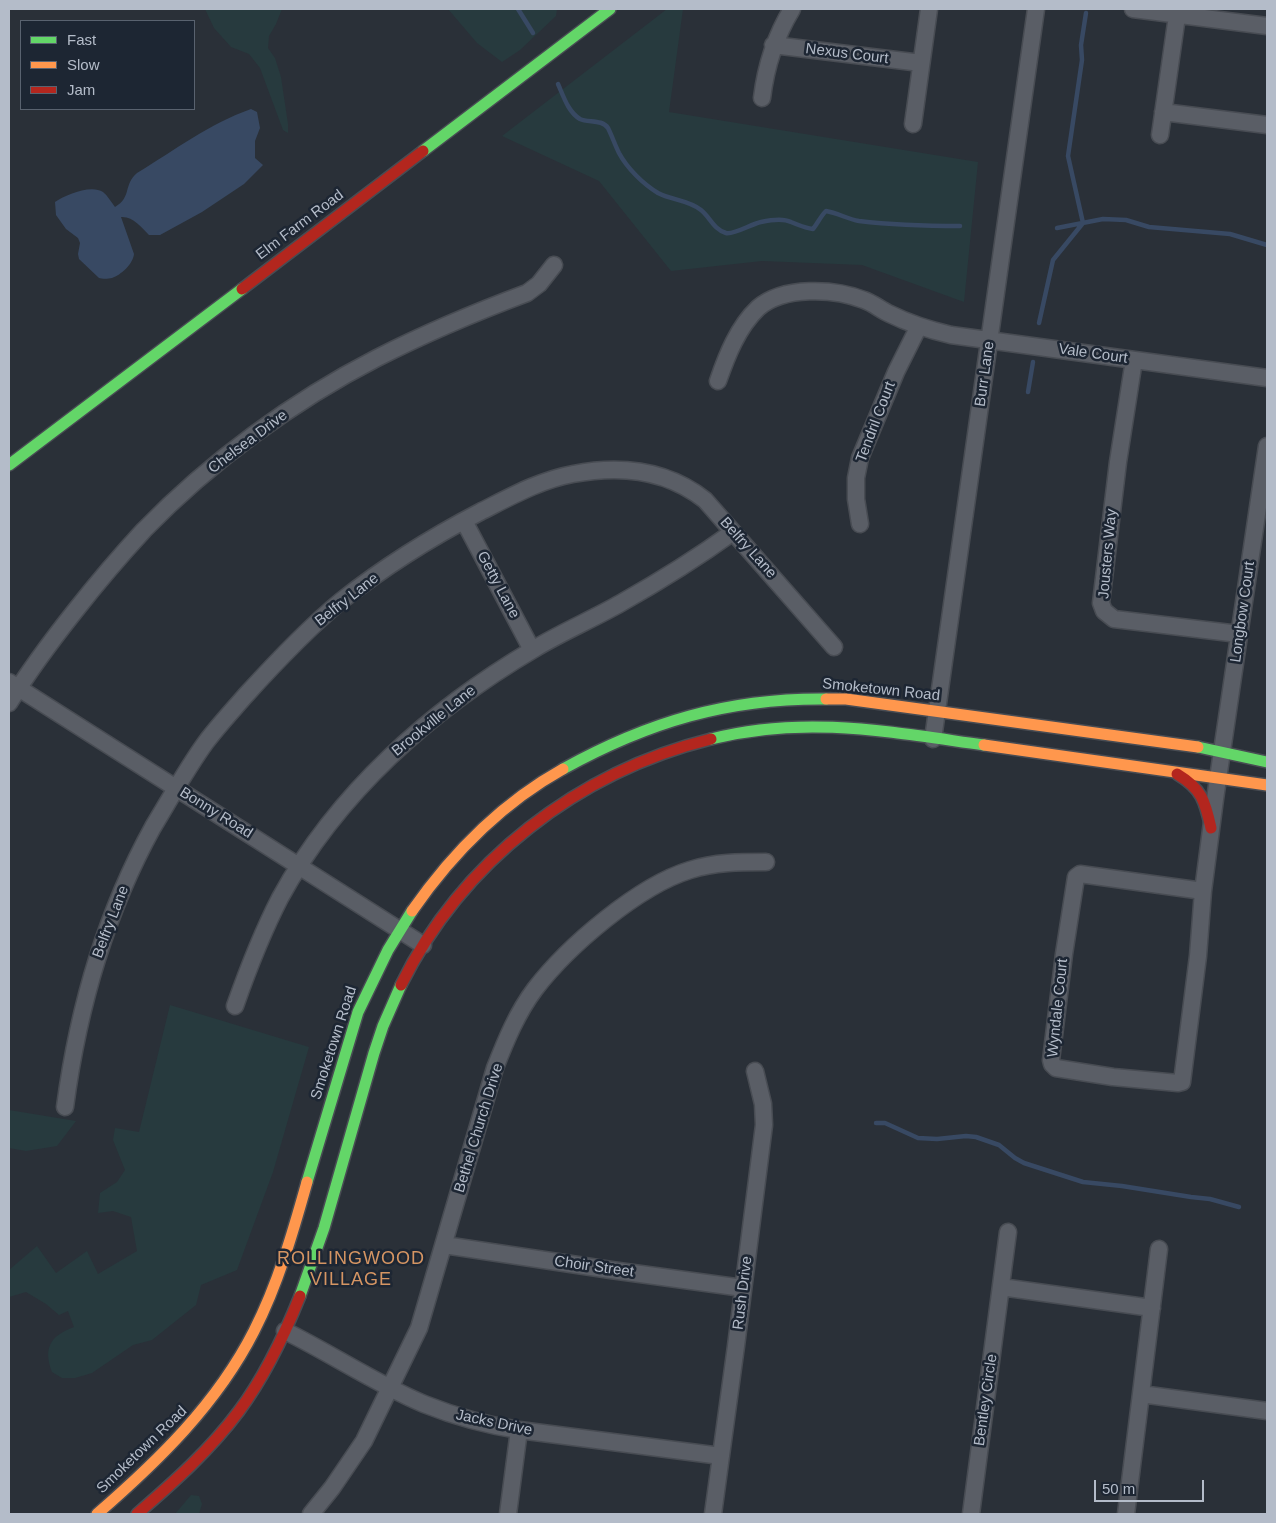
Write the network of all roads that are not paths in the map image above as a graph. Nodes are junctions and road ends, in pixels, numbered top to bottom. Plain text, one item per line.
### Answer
1 (610, 9) edge
2 (792, 9) edge
3 (929, 9) edge
4 (1036, 9) edge
5 (1133, 9) edge
6 (1178, 12) edge
7 (1267, 26) edge
8 (773, 45) junction
9 (921, 63) junction
10 (762, 98) dead end
11 (1163, 112) junction
12 (913, 124) dead end
13 (1267, 125) edge
14 (1160, 135) dead end
15 (554, 265) dead end
16 (919, 326) junction
17 (990, 342) junction
18 (1134, 360) junction
19 (1267, 378) edge
20 (718, 381) dead end
21 (1267, 446) edge
22 (9, 465) edge
23 (464, 521) junction
24 (860, 524) dead end
25 (733, 532) junction
26 (1240, 634) junction
27 (834, 647) dead end
28 (532, 650) junction
29 (13, 685) edge
30 (9, 703) edge
31 (937, 711) junction
32 (933, 739) junction
33 (1222, 751) junction
34 (1267, 762) edge
35 (1173, 772) junction
36 (1218, 778) junction
37 (1267, 785) edge
38 (177, 788) junction
39 (1211, 828) junction
40 (766, 862) dead end
41 (300, 866) junction
42 (1203, 891) junction
43 (400, 930) junction
44 (423, 945) junction
45 (235, 1006) dead end
46 (755, 1071) dead end
47 (65, 1107) dead end
48 (1008, 1232) dead end
49 (444, 1245) junction
50 (1159, 1249) dead end
51 (1001, 1287) junction
52 (743, 1288) junction
53 (1152, 1308) junction
54 (286, 1331) junction
55 (390, 1387) junction
56 (1141, 1394) junction
57 (1267, 1411) edge
58 (519, 1430) junction
59 (721, 1456) junction
60 (97, 1514) edge
61 (137, 1514) edge
62 (311, 1514) edge
63 (508, 1514) edge
64 (713, 1514) edge
65 (971, 1514) edge
66 (1126, 1514) edge

1 - 22 main road, Elm Farm Road
2 - 8 street
3 - 9 street
4 - 17 street, Burr Lane
5 - 6 street
6 - 7 street
6 - 11 street
8 - 9 street, Nexus Court
8 - 10 street
9 - 12 street
11 - 13 street
11 - 14 street
15 - 29 street, Chelsea Drive
16 - 17 street, Vale Court
16 - 20 street, Vale Court
16 - 24 street, Tendril Court
17 - 18 street, Vale Court
17 - 31 street, Burr Lane
18 - 19 street, Vale Court
18 - 26 street, Jousters Way
21 - 26 street, Longbow Court
23 - 25 street, Belfry Lane
23 - 28 street, Getty Lane
23 - 38 street, Belfry Lane
25 - 27 street, Belfry Lane
25 - 28 street, Brookville Lane
26 - 33 street, Longbow Court
28 - 41 street, Brookville Lane
29 - 30 street, Chelsea Drive
29 - 38 street, Bonny Road
31 - 32 street, Burr Lane
31 - 33 main road, Smoketown Road
31 - 43 main road, Smoketown Road
32 - 35 main road
32 - 44 main road
33 - 34 main road, Smoketown Road
33 - 36 street, Longbow Court
35 - 36 main road
35 - 39 main road
36 - 37 main road
36 - 39 street, Wyndale Court
38 - 41 street, Bonny Road
38 - 47 street, Belfry Lane
39 - 42 street, Wyndale Court
40 - 49 street, Bethel Church Drive
41 - 43 street, Bonny Road
41 - 45 street, Brookville Lane
42 - 42 street, Wyndale Court
43 - 44 street, Bonny Road
43 - 60 main road, Smoketown Road
44 - 54 main road
46 - 52 street, Rush Drive
48 - 51 street, Bentley Circle
49 - 52 street, Choir Street
49 - 55 street, Bethel Church Drive
50 - 53 street
51 - 53 street
51 - 65 street, Bentley Circle
52 - 59 street, Rush Drive
53 - 56 street
54 - 55 street, Jacks Drive
54 - 61 main road
55 - 58 street, Jacks Drive
55 - 62 street, Bethel Church Drive
56 - 57 street
56 - 66 street
58 - 59 street, Jacks Drive
58 - 63 street
59 - 64 street, Rush Drive

